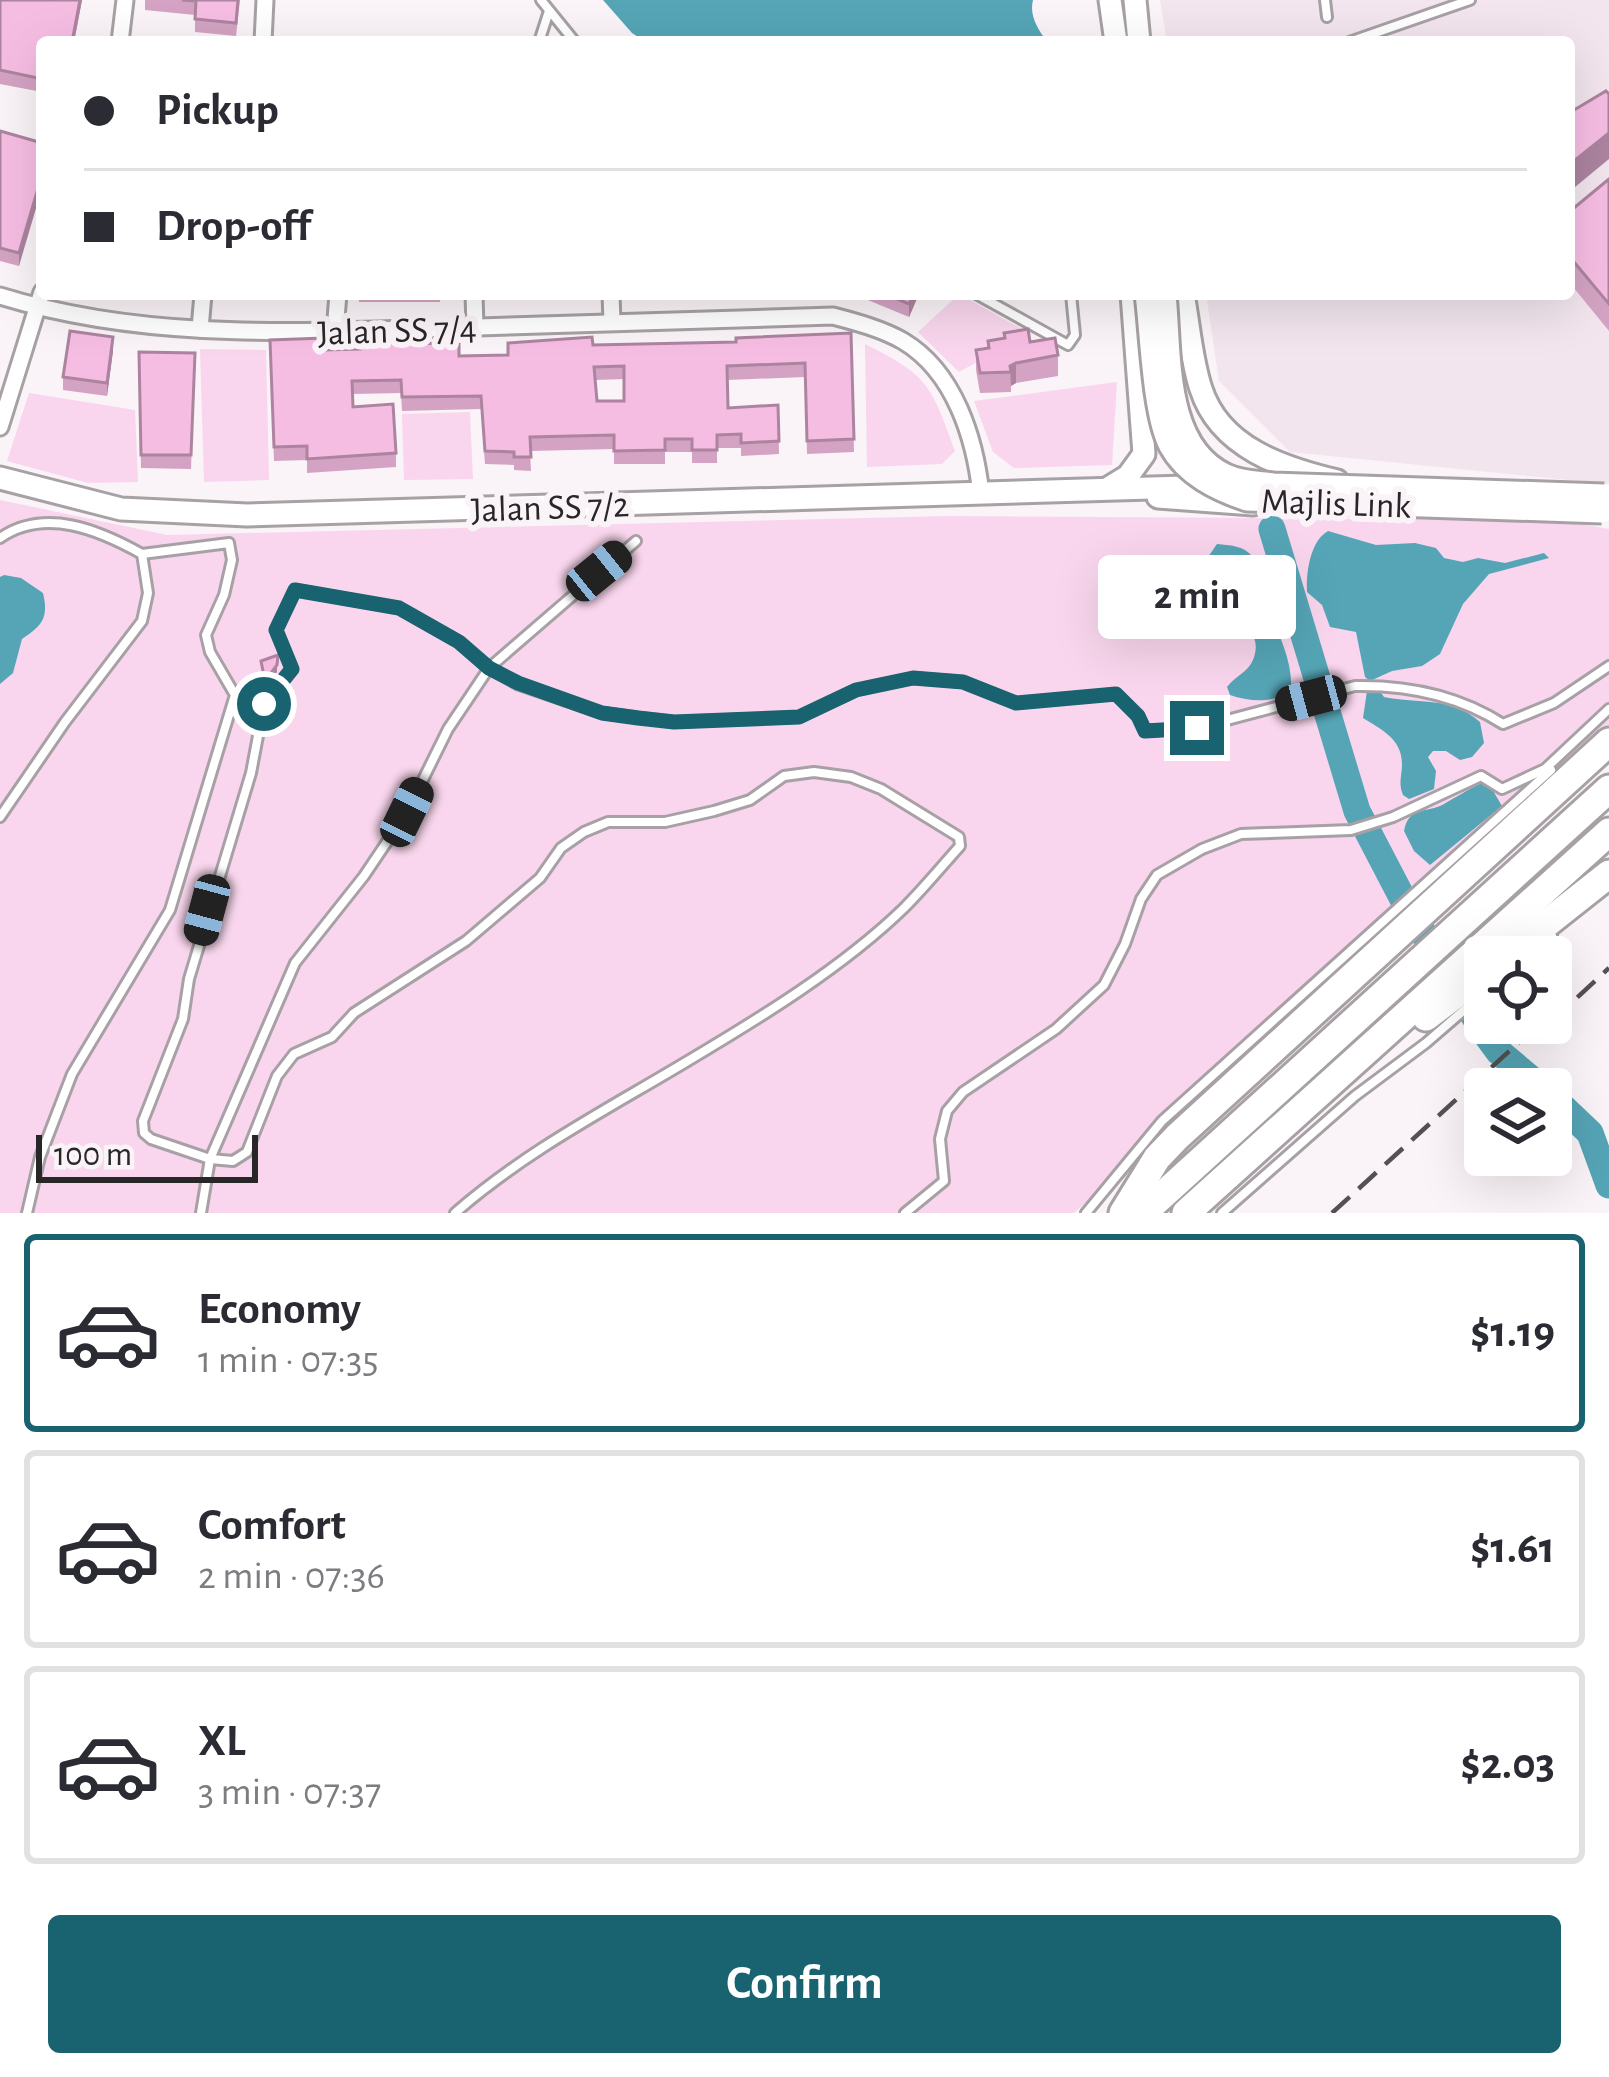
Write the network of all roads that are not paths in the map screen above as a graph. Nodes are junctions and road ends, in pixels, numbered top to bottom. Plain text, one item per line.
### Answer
1 (124, 0) edge
2 (265, 0) edge
3 (541, 0) edge
4 (1106, 0) edge
5 (1135, 0) edge
6 (1325, 0) edge
7 (1471, 0) edge
8 (549, 11) junction
9 (1327, 17) dead end
10 (120, 36) edge
11 (262, 36) edge
12 (541, 36) edge
13 (569, 36) edge
14 (1106, 36) edge
15 (1115, 36) edge
16 (1138, 36) edge
17 (1366, 36) edge
18 (0, 296) edge
19 (36, 300) edge
20 (40, 300) edge
21 (202, 300) edge
22 (338, 300) edge
23 (475, 300) edge
24 (611, 300) edge
25 (988, 300) edge
26 (1072, 300) edge
27 (1133, 300) edge
28 (1147, 300) edge
29 (1166, 300) edge
30 (1184, 300) edge
31 (612, 322) junction
32 (475, 327) junction
33 (200, 329) junction
34 (335, 331) junction
35 (1140, 377) junction
36 (1201, 391) junction
37 (0, 427) edge
38 (0, 478) edge
39 (1104, 490) junction
40 (1375, 490) junction
41 (981, 494) junction
42 (1490, 503) junction
43 (1607, 506) edge
44 (0, 538) edge
45 (636, 541) dead end
46 (142, 554) junction
47 (1609, 666) edge
48 (489, 668) junction
49 (1609, 712) edge
50 (1609, 742) edge
51 (1609, 790) edge
52 (0, 817) edge
53 (1609, 832) edge
54 (1609, 874) edge
55 (1609, 889) edge
56 (1574, 917) dead end
57 (1557, 932) dead end
58 (1506, 936) edge
59 (1531, 936) edge
60 (1552, 936) edge
61 (1464, 974) edge
62 (1464, 979) edge
63 (1464, 1010) edge
64 (1371, 1044) junction
65 (210, 1160) junction
66 (27, 1213) edge
67 (201, 1213) edge
68 (455, 1213) edge
69 (905, 1213) edge
70 (1087, 1213) edge
71 (1123, 1213) edge
72 (1143, 1213) edge
73 (1186, 1213) edge
74 (1222, 1213) edge

1 - 10 street
2 - 11 street
3 - 8 lane
4 - 14 street
4 - 15 street
5 - 16 street
6 - 9 lane
7 - 17 lane
8 - 12 lane
8 - 13 lane
18 - 19 street, Jalan SS 7/4
20 - 33 street, Jalan SS 7/4
20 - 37 street
21 - 33 street
22 - 34 street
23 - 32 street
24 - 31 street
25 - 26 lane
27 - 35 street
28 - 43 street, Majlis Link, bridge
29 - 43 street, Majlis Link, bridge
30 - 36 street
31 - 32 street, Jalan SS 7/4
31 - 41 street, Jalan SS 7/4
32 - 34 street, Jalan SS 7/4
33 - 34 street, Jalan SS 7/4
35 - 36 street
35 - 39 street
36 - 40 street
38 - 41 street, Jalan SS 7/2
39 - 40 street, Jalan SS 7/2
39 - 41 street, Jalan SS 7/2
39 - 42 street, Jalan SS 7/2
40 - 42 street, Jalan SS 7/2
42 - 43 street, Jalan SS 7/2
44 - 46 lane
45 - 48 lane
46 - 52 lane
46 - 66 lane
47 - 48 lane
48 - 65 lane
48 - 65 lane
49 - 69 lane
49 - 70 lane
50 - 71 highway
51 - 72 highway
53 - 58 highway
54 - 59 highway
55 - 56 lane
57 - 60 lane
61 - 64 highway
62 - 64 highway
63 - 74 lane
64 - 73 highway
65 - 67 lane
65 - 68 lane

